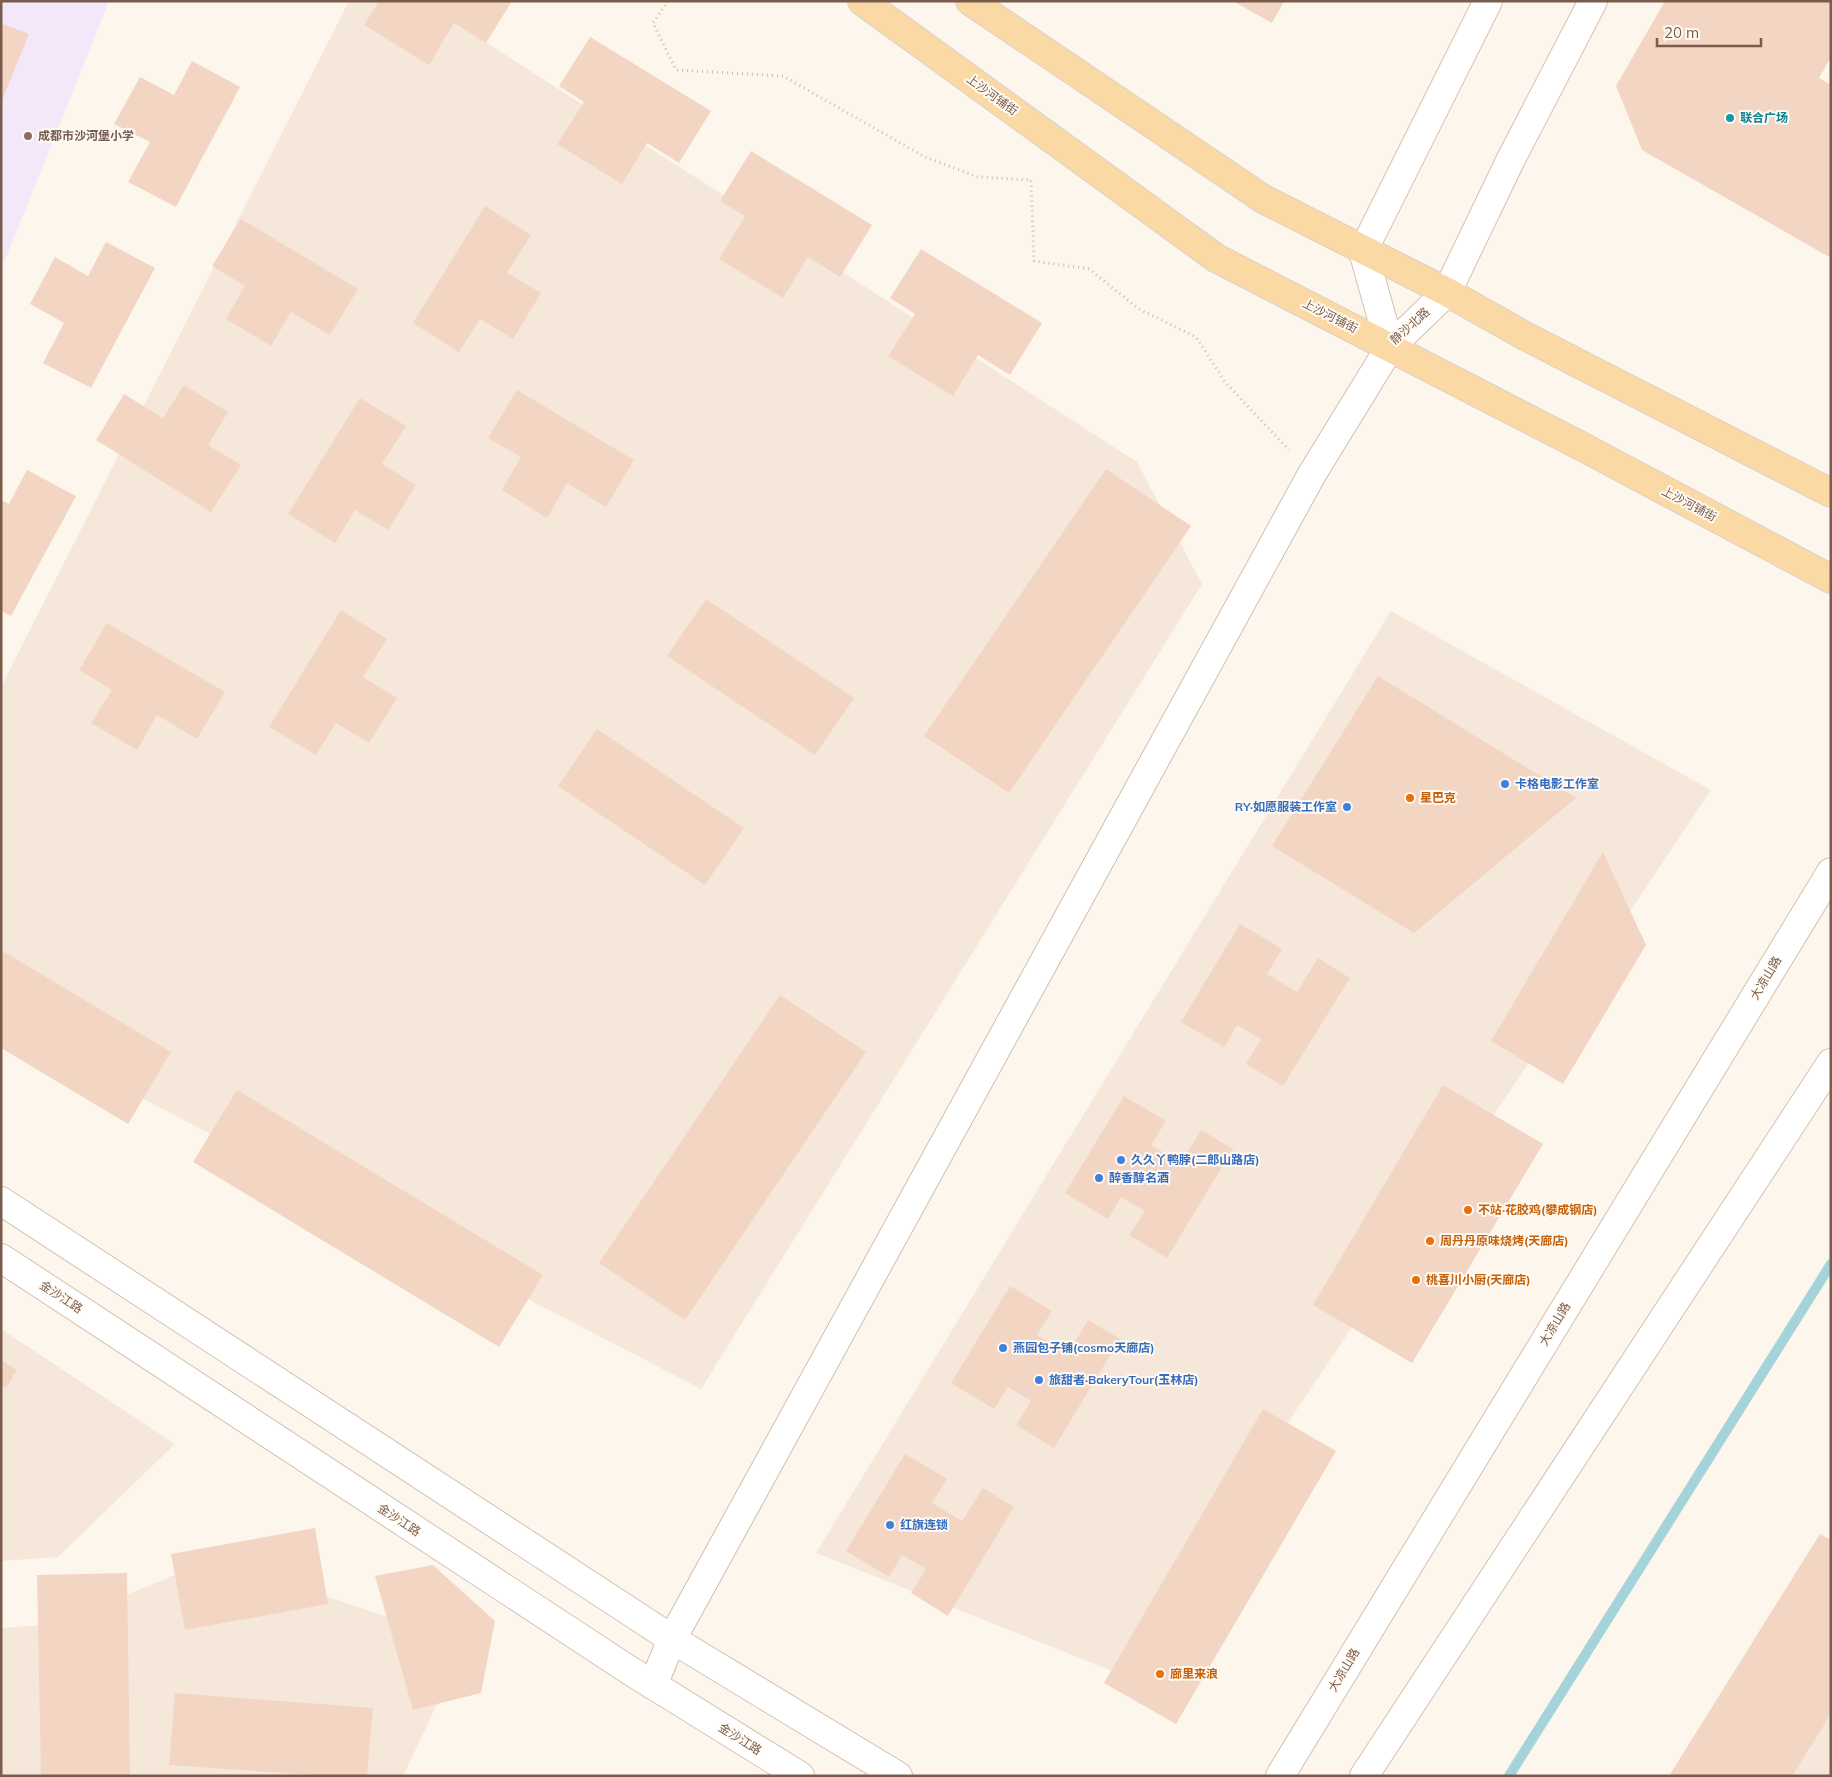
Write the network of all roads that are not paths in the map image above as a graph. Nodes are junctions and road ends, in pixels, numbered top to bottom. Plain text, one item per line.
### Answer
1 (862, 1) edge
2 (970, 1) edge
3 (1488, 1) edge
4 (1593, 1) edge
5 (1363, 251) junction
6 (1447, 292) junction
7 (1390, 347) junction
8 (1831, 493) edge
9 (1831, 579) edge
10 (1831, 872) edge
11 (1831, 1063) edge
12 (1, 1201) edge
13 (1, 1258) edge
14 (672, 1639) junction
15 (652, 1685) junction
16 (800, 1776) edge
17 (898, 1776) edge
18 (1280, 1776) edge
19 (1364, 1776) edge

1 - 7 main road, 上沙河铺街
2 - 5 main road
3 - 5 street
4 - 6 street, 静沙北路
5 - 6 main road
5 - 7 street, 静沙北路
6 - 7 street, 静沙北路
6 - 8 main road
7 - 9 main road, 上沙河铺街
7 - 14 street
10 - 18 street, 大凉山路
11 - 19 street
12 - 14 street
13 - 15 street, 金沙江路
14 - 15 street
14 - 17 street
15 - 16 street, 金沙江路

